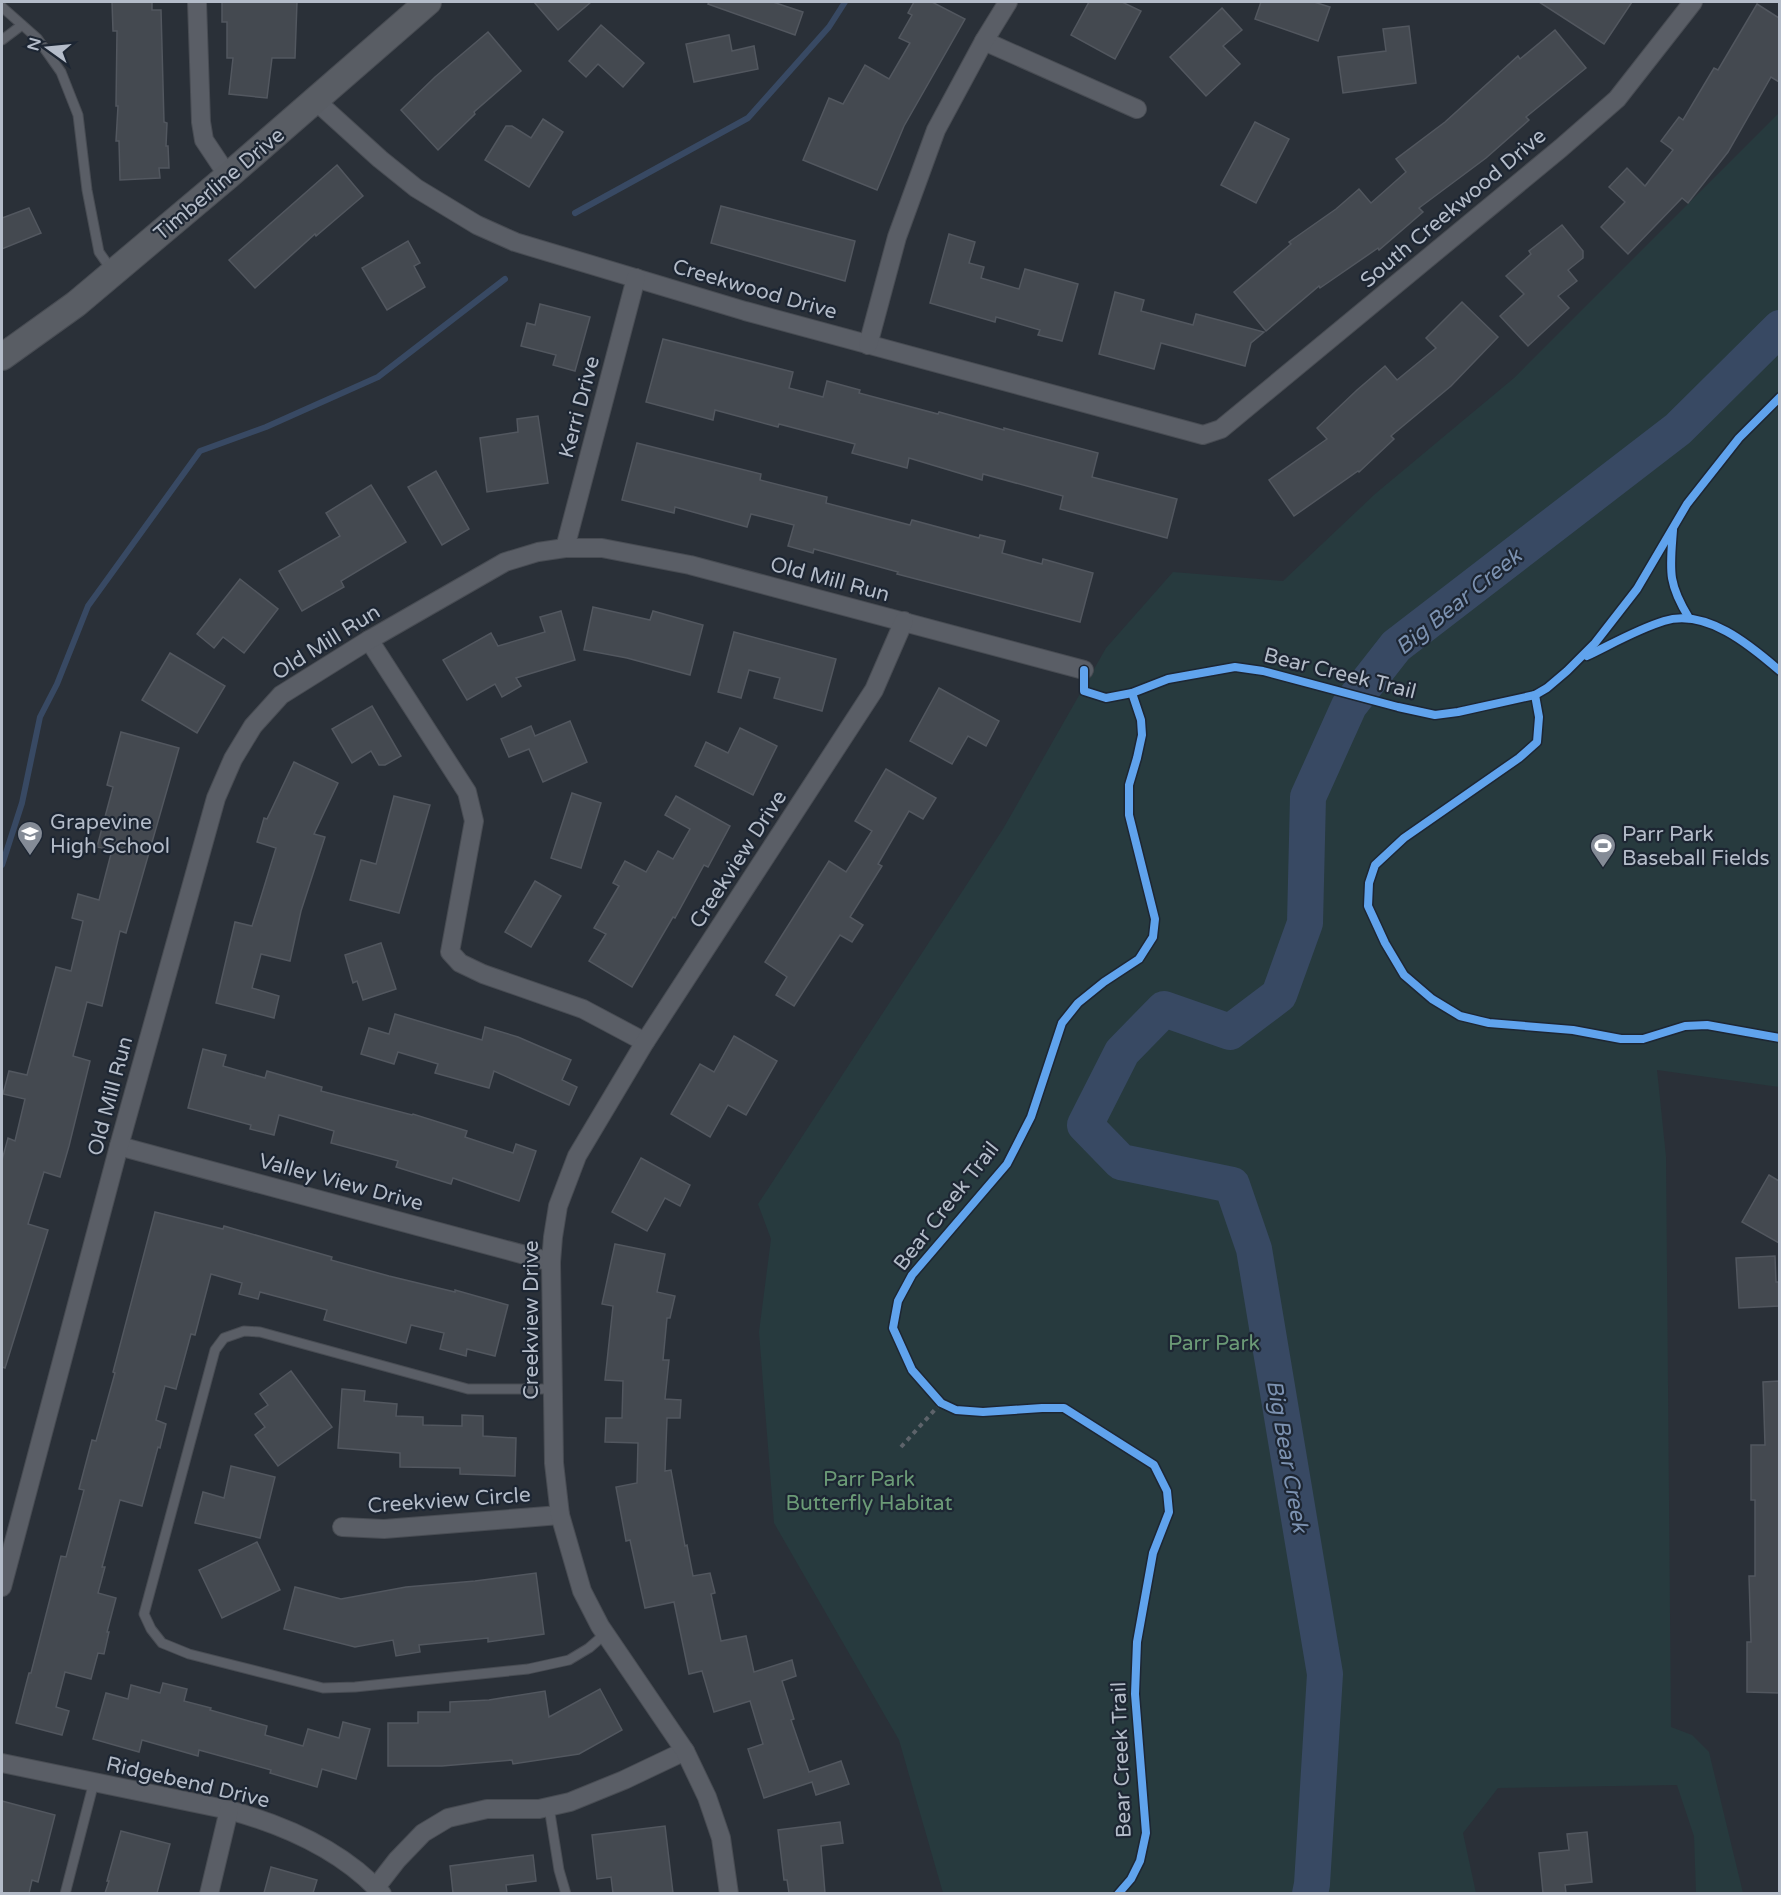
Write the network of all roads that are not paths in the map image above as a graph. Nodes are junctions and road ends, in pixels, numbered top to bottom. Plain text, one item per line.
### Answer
1 (197, 2) edge
2 (428, 2) edge
3 (1008, 2) edge
4 (1693, 2) edge
5 (2, 8) edge
6 (22, 25) junction
7 (2, 40) edge
8 (984, 41) junction
9 (316, 100) junction
10 (1137, 109) dead end
11 (228, 176) junction
12 (113, 273) junction
13 (636, 278) junction
14 (868, 345) junction
15 (2, 357) edge
16 (1221, 429) joint
17 (565, 548) junction
18 (904, 621) junction
19 (369, 640) junction
20 (1084, 670) dead end
21 (645, 1042) junction
22 (119, 1146) junction
23 (551, 1262) junction
24 (553, 1389) junction
25 (560, 1515) junction
26 (342, 1527) dead end
27 (2, 1587) edge
28 (605, 1634) junction
29 (685, 1751) junction
30 (2, 1763) edge
31 (94, 1782) junction
32 (549, 1807) junction
33 (229, 1810) junction
34 (377, 1891) edge
35 (65, 1893) edge
36 (209, 1893) edge
37 (566, 1893) edge
38 (729, 1893) edge

1 - 11 street
2 - 9 street, Timberline Drive
3 - 8 street
4 - 16 street, South Creekwood Drive
5 - 6 lane
6 - 7 lane
6 - 12 lane
8 - 10 street
8 - 14 street
9 - 11 street, Timberline Drive
9 - 13 street, Creekwood Drive
11 - 12 street, Timberline Drive
12 - 15 street, Timberline Drive
13 - 14 street, Creekwood Drive
13 - 17 street, Kerri Drive
14 - 16 street, Creekwood Drive
17 - 18 street, Old Mill Run
17 - 19 street, Old Mill Run
18 - 20 street, Old Mill Run
18 - 21 street, Creekview Drive
19 - 21 street
19 - 22 street, Old Mill Run
21 - 23 street, Creekview Drive
22 - 23 street, Valley View Drive
22 - 27 street, Old Mill Run
23 - 24 street, Creekview Drive
24 - 25 street, Creekview Drive
24 - 28 lane
25 - 26 street, Creekview Circle
25 - 28 street, Creekview Drive
28 - 29 street, Creekview Drive
29 - 32 street
29 - 38 street, Creekview Drive
30 - 31 street, Ridgebend Drive
31 - 33 street, Ridgebend Drive
31 - 35 lane
32 - 34 street
32 - 37 lane
33 - 34 street, Ridgebend Drive
33 - 36 street

